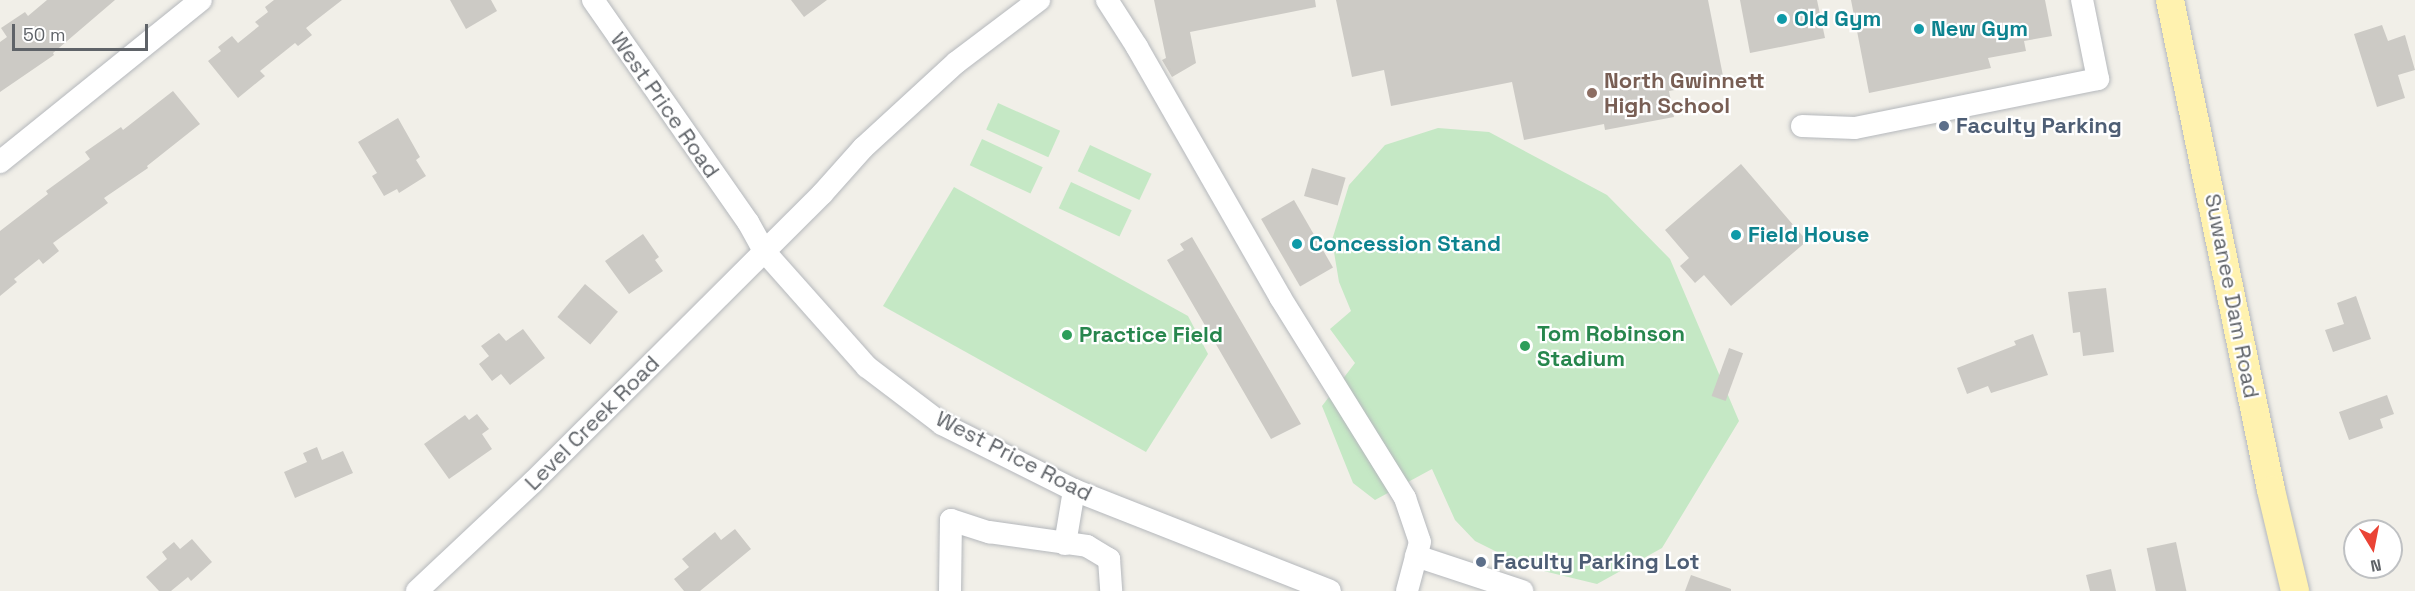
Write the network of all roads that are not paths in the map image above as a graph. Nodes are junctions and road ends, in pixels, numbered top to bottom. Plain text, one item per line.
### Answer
1 (201, 0) edge
2 (593, 0) edge
3 (1039, 0) edge
4 (1107, 0) edge
5 (2082, 0) edge
6 (2170, 0) edge
7 (1802, 126) dead end
8 (0, 162) edge
9 (764, 251) junction
10 (1074, 490) junction
11 (1065, 544) junction
12 (1416, 556) junction
13 (417, 591) edge
14 (950, 591) edge
15 (1111, 591) edge
16 (1330, 591) edge
17 (1407, 591) edge
18 (1522, 591) edge
19 (2295, 591) edge

1 - 8 street
2 - 9 street, West Price Road
3 - 9 street, Level Creek Road
4 - 12 street
5 - 7 street
6 - 19 main road, Suwanee Dam Road
9 - 10 street, West Price Road
9 - 13 street, Level Creek Road
10 - 11 street
10 - 16 street, West Price Road
11 - 14 street
11 - 15 street
12 - 17 street
12 - 18 street

